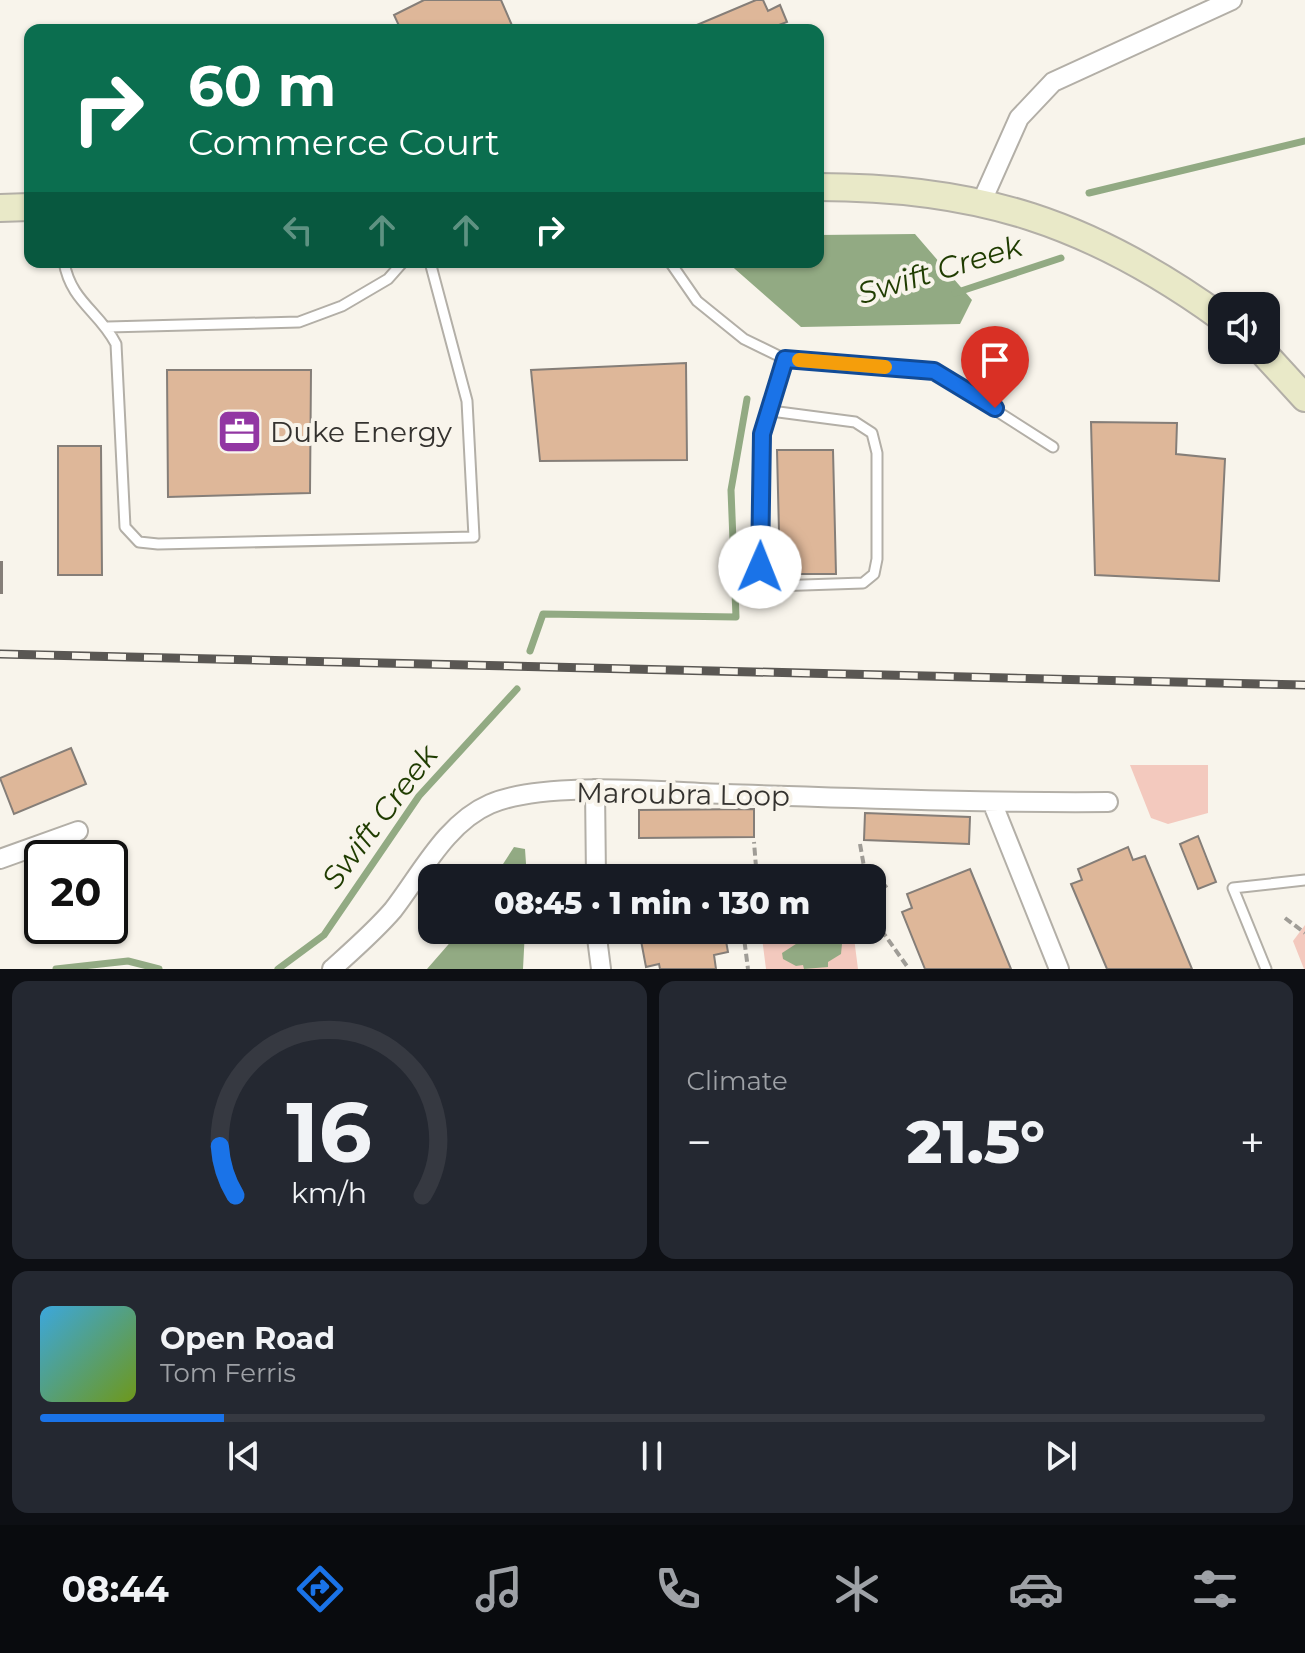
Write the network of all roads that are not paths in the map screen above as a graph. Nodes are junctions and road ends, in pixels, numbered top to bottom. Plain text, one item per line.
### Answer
1 (1232, 0) edge
2 (824, 187) edge
3 (982, 201) junction
4 (24, 207) edge
5 (0, 208) edge
6 (65, 268) edge
7 (398, 268) edge
8 (432, 268) edge
9 (674, 268) edge
10 (1208, 309) edge
11 (108, 327) junction
12 (785, 359) junction
13 (1274, 364) edge
14 (1305, 398) edge
15 (771, 411) junction
16 (1053, 447) dead end
17 (595, 789) junction
18 (992, 802) junction
19 (1108, 802) dead end
20 (78, 831) dead end
21 (0, 859) edge
22 (596, 864) edge
23 (1305, 880) edge
24 (598, 944) edge
25 (332, 969) edge
26 (601, 969) edge
27 (1059, 969) edge
28 (1266, 969) edge

1 - 3 street
2 - 3 street
3 - 10 street
4 - 5 street
6 - 11 lane
7 - 11 lane
8 - 11 lane
9 - 12 lane
12 - 15 lane
12 - 16 lane
13 - 14 street
15 - 15 lane
17 - 18 street, Maroubra Loop
17 - 22 street
17 - 25 street, Maroubra Loop
18 - 19 street, Maroubra Loop
18 - 27 street
20 - 21 street
23 - 28 lane
24 - 26 street

